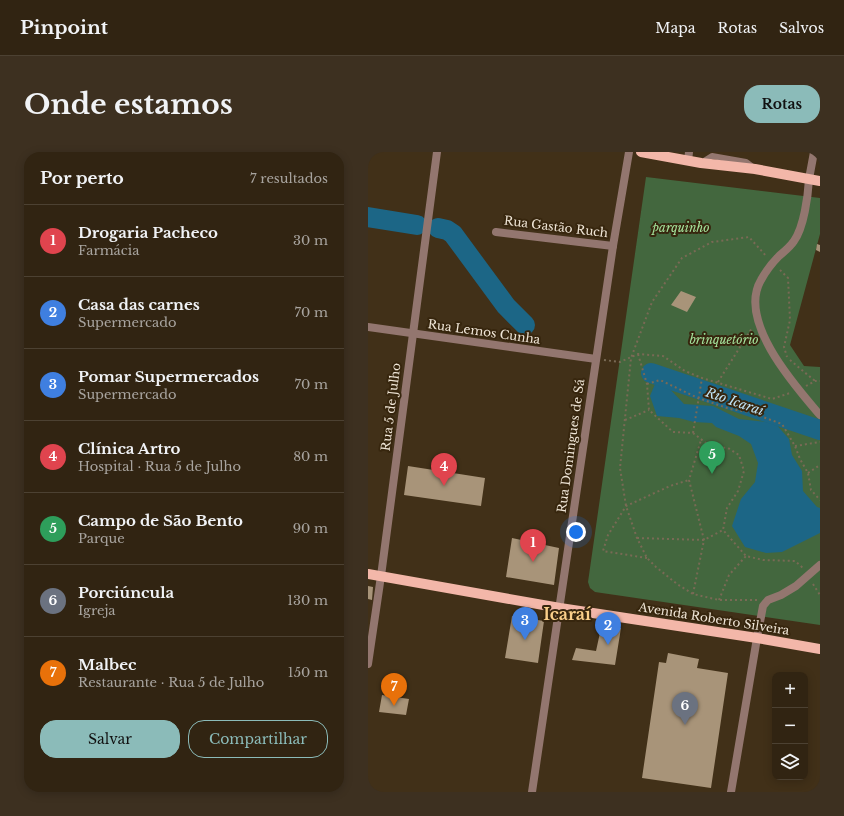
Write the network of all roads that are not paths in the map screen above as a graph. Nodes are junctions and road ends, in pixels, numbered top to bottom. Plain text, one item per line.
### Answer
1 (437, 152) edge
2 (629, 152) edge
3 (641, 152) edge
4 (814, 152) edge
5 (689, 156) edge
6 (809, 179) junction
7 (820, 181) edge
8 (496, 232) dead end
9 (613, 246) junction
10 (368, 327) edge
11 (413, 334) junction
12 (596, 359) junction
13 (820, 415) edge
14 (820, 565) edge
15 (368, 574) edge
16 (381, 576) junction
17 (560, 608) junction
18 (757, 638) junction
19 (820, 649) edge
20 (368, 664) edge
21 (532, 792) edge
22 (730, 792) edge

1 - 11 street, Rua 5 de Julho
2 - 9 street, Rua Domingues de Sá
3 - 5 main road
4 - 6 street
5 - 6 main road
6 - 7 main road
6 - 13 street
8 - 9 street, Rua Gastão Ruch
9 - 12 street, Rua Domingues de Sá
10 - 11 street, Rua Lemos Cunha
11 - 12 street, Rua Lemos Cunha
11 - 16 street, Rua 5 de Julho
12 - 17 street, Rua Domingues de Sá
14 - 18 street
15 - 16 main road, Avenida Roberto Silveira
16 - 17 main road, Avenida Roberto Silveira
16 - 20 street, Rua 5 de Julho
17 - 18 main road, Avenida Roberto Silveira
17 - 21 street, Rua Domingues de Sá
18 - 19 main road, Avenida Roberto Silveira
18 - 22 street

